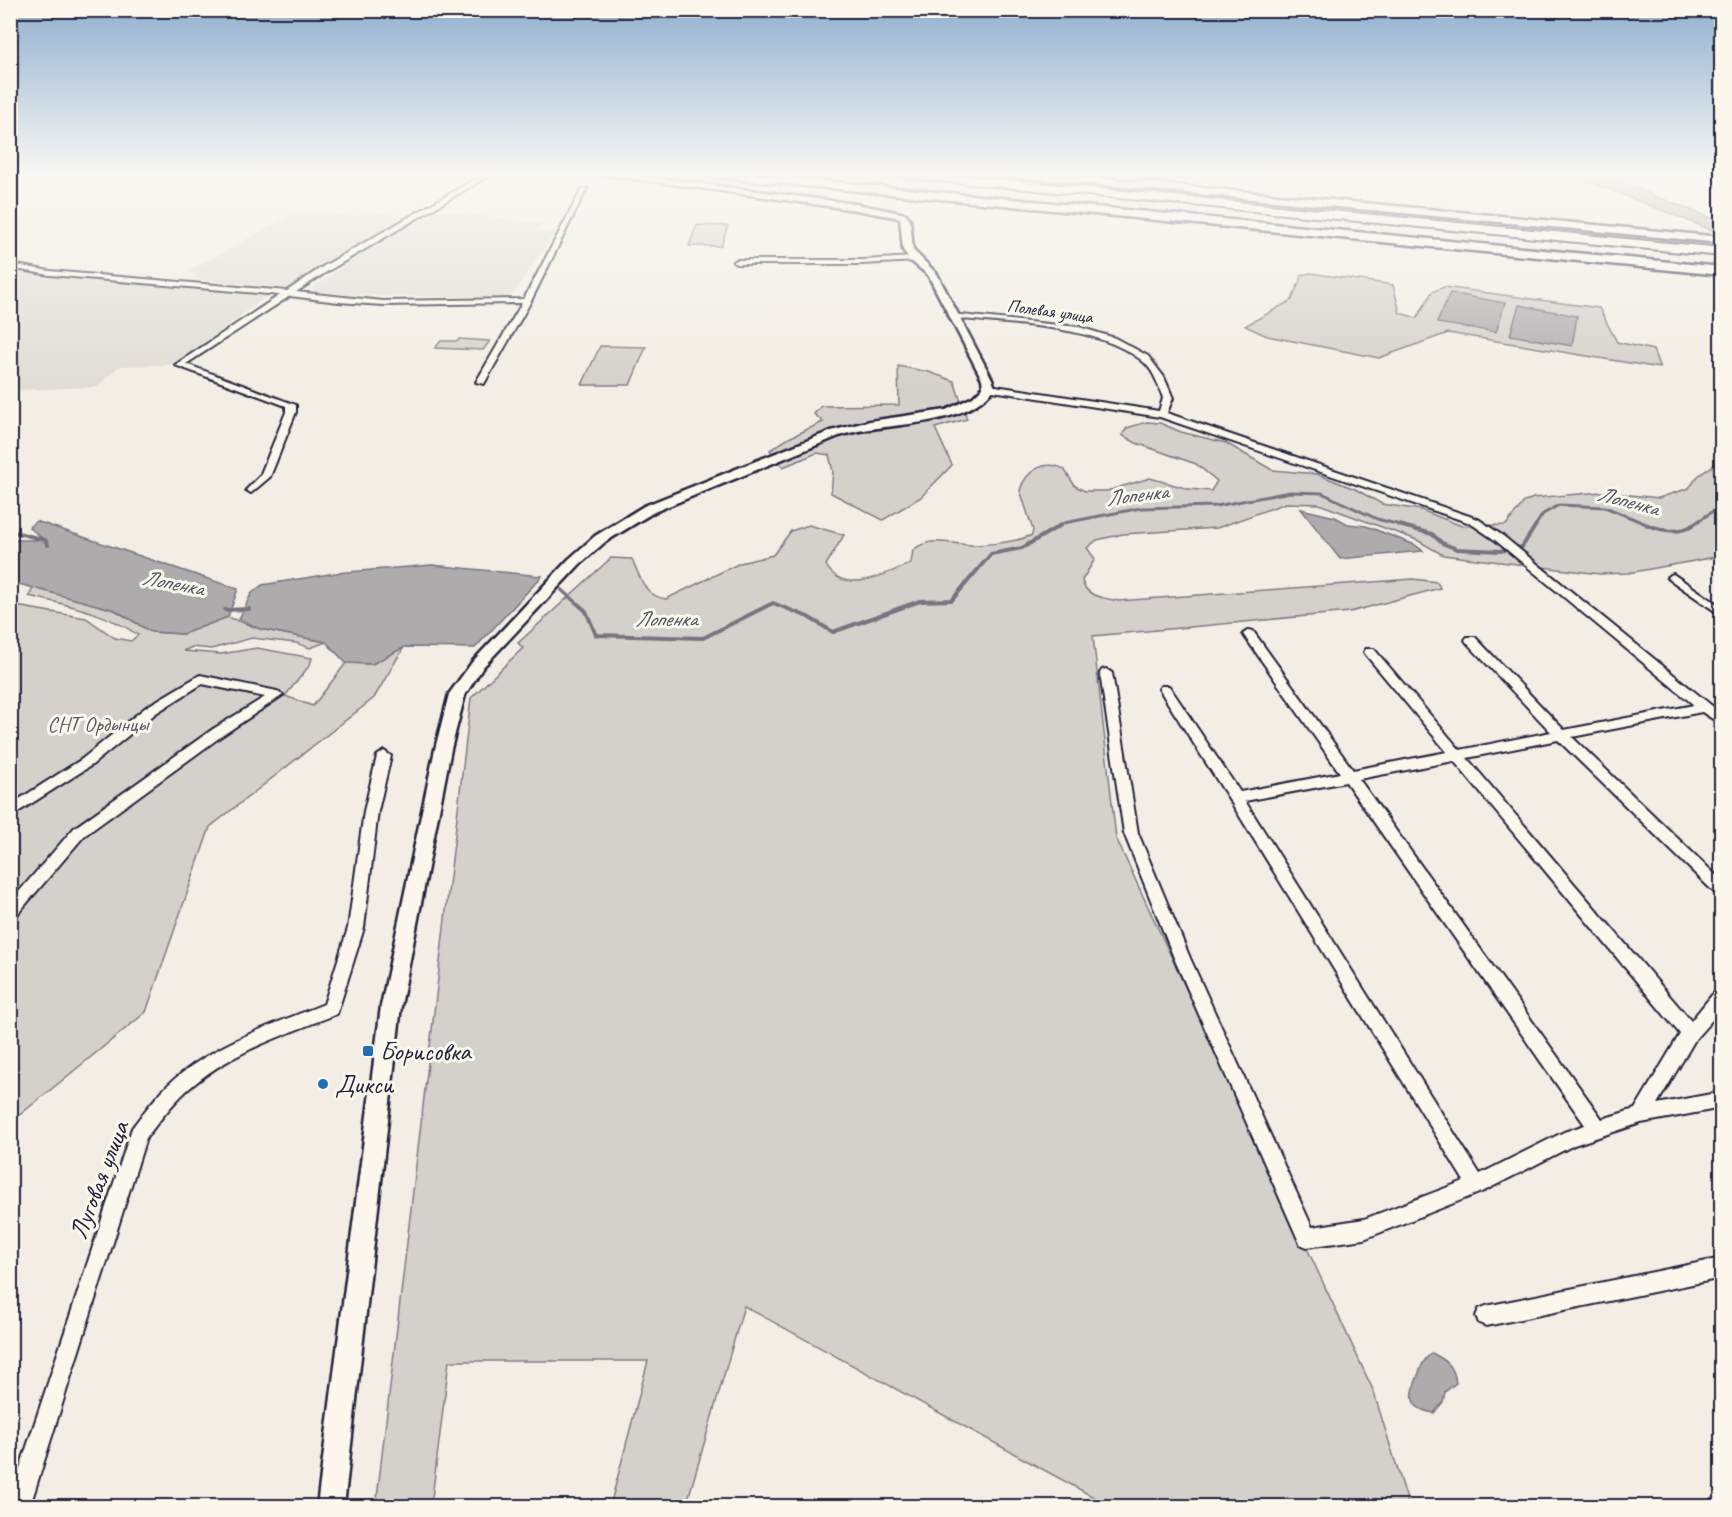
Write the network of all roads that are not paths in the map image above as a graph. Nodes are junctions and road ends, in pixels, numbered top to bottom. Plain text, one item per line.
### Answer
1 (369, 245) edge
2 (556, 245) edge
3 (908, 245) edge
4 (1449, 245) edge
5 (1644, 245) edge
6 (1722, 252) edge
7 (914, 259) junction
8 (737, 262) dead end
9 (10, 266) edge
10 (1722, 271) edge
11 (288, 293) junction
12 (527, 301) junction
13 (954, 316) junction
14 (481, 382) dead end
15 (988, 388) junction
16 (1162, 414) junction
17 (252, 490) dead end
18 (1673, 578) dead end
19 (1722, 613) edge
20 (1248, 634) dead end
21 (1471, 640) dead end
22 (1370, 651) dead end
23 (1106, 674) dead end
24 (1165, 689) dead end
25 (1705, 707) junction
26 (1722, 721) edge
27 (1561, 735) junction
28 (384, 756) dead end
29 (1456, 756) junction
30 (1349, 776) junction
31 (1236, 798) junction
32 (10, 812) edge
33 (1722, 891) edge
34 (10, 913) edge
35 (1722, 995) edge
36 (1690, 1033) junction
37 (1722, 1100) edge
38 (1641, 1115) junction
39 (1598, 1128) junction
40 (1478, 1185) junction
41 (1722, 1268) edge
42 (1486, 1316) dead end
43 (19, 1506) edge
44 (330, 1506) edge

1 - 11 street
2 - 12 street
3 - 7 street
4 - 10 main road
5 - 6 highway
7 - 8 street
7 - 13 street
9 - 11 street
11 - 12 street
11 - 17 street
12 - 14 street
13 - 15 street
13 - 16 street, Полевая улица
15 - 16 street
15 - 44 street
16 - 25 street
18 - 19 street
20 - 30 street
21 - 27 street
22 - 29 street
23 - 40 street
24 - 31 street
25 - 26 street
25 - 27 street
27 - 29 street
27 - 33 street
28 - 43 street, Луговая улица
29 - 30 street
29 - 36 street
30 - 31 street
30 - 39 street
31 - 40 street
32 - 34 street
35 - 36 street
36 - 38 street
37 - 38 street
38 - 39 street
39 - 40 street
41 - 42 street

